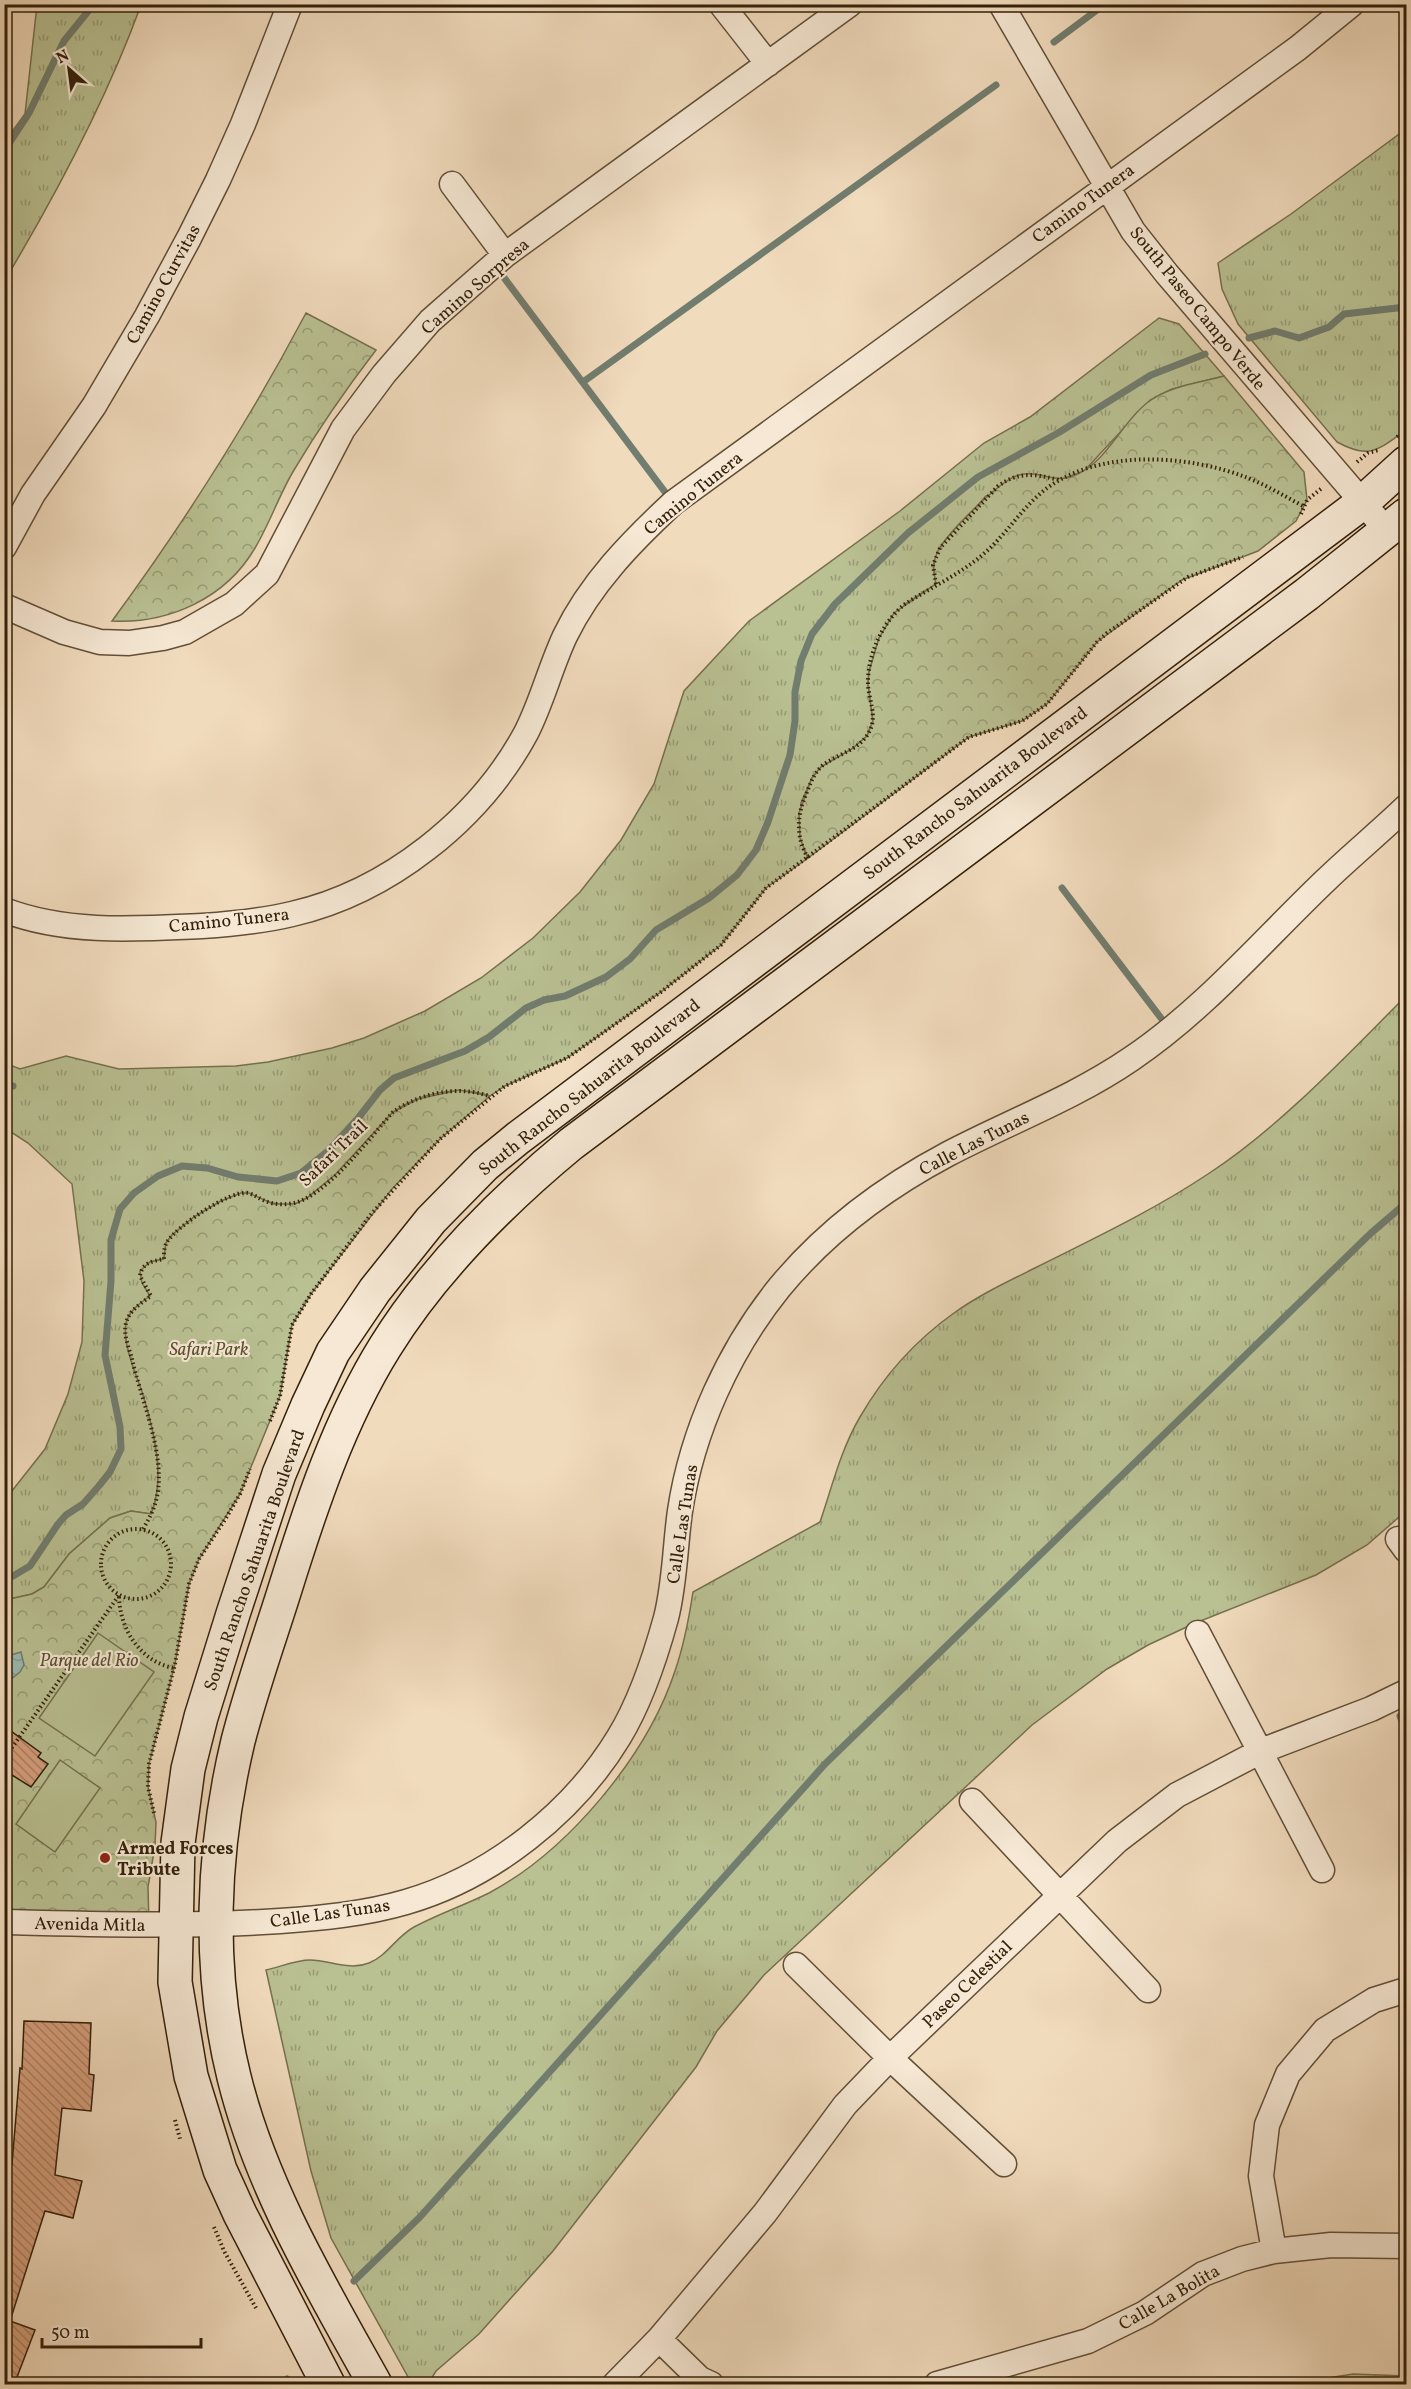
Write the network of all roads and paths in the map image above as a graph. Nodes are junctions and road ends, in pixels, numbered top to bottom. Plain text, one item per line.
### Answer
1 (290, 4) edge
2 (721, 4) edge
3 (850, 4) edge
4 (1001, 4) edge
5 (1352, 4) edge
6 (768, 64) junction
7 (452, 184) dead end
8 (1106, 186) junction
9 (505, 255) junction
10 (1407, 430) edge
11 (1407, 463) edge
12 (1338, 476) junction
13 (1060, 480) junction
14 (1362, 503) junction
15 (1305, 507) junction
16 (1296, 521) dead end
17 (1397, 524) edge
18 (4, 547) edge
19 (1248, 555) dead end
20 (936, 584) junction
21 (4, 606) edge
22 (1407, 807) edge
23 (808, 858) junction
24 (4, 910) edge
25 (490, 1096) junction
26 (268, 1425) dead end
27 (252, 1464) dead end
28 (143, 1529) junction
29 (119, 1595) junction
30 (1198, 1633) dead end
31 (174, 1668) junction
32 (1407, 1692) edge
33 (1261, 1751) junction
34 (4, 1759) edge
35 (972, 1802) dead end
36 (156, 1822) dead end
37 (1322, 1870) dead end
38 (1060, 1896) junction
39 (4, 1922) edge
40 (217, 1925) junction
41 (175, 1926) junction
42 (796, 1965) dead end
43 (1148, 1990) dead end
44 (1407, 1990) edge
45 (890, 2058) junction
46 (174, 2117) dead end
47 (180, 2140) dead end
48 (1004, 2164) dead end
49 (211, 2218) dead end
50 (1407, 2246) edge
51 (1274, 2251) junction
52 (259, 2313) dead end
53 (659, 2339) junction
54 (328, 2385) edge
55 (375, 2385) edge
56 (615, 2385) edge
57 (711, 2385) edge
58 (937, 2385) edge

1 - 18 street, Camino Curvitas
2 - 6 street
3 - 6 street, Camino Sorpresa
4 - 8 street, South Paseo Campo Verde
5 - 8 street, Camino Tunera
6 - 9 street, Camino Sorpresa
7 - 9 street
8 - 12 street, South Paseo Campo Verde
8 - 24 street, Camino Tunera
9 - 21 street, Camino Sorpresa
10 - 12 path
11 - 14 street, South Rancho Sahuarita Boulevard
12 - 14 street, South Paseo Campo Verde
12 - 15 path
13 - 15 path
13 - 20 path
13 - 20 path
14 - 17 street, South Paseo Campo Verde
14 - 41 street, South Rancho Sahuarita Boulevard
15 - 16 path
17 - 40 street, South Rancho Sahuarita Boulevard
19 - 23 path
20 - 23 path
22 - 40 street, Calle Las Tunas
23 - 25 path
25 - 26 path
25 - 28 path, Safari Trail
27 - 31 path
28 - 29 path
28 - 29 path
29 - 31 path
29 - 34 path
30 - 33 street
31 - 36 path
32 - 33 street, Paseo Celestial
33 - 37 street
33 - 38 street, Paseo Celestial
35 - 38 street
38 - 43 street
38 - 45 street, Paseo Celestial
39 - 41 street, Avenida Mitla
40 - 41 street, Calle Las Tunas
40 - 55 street, South Rancho Sahuarita Boulevard
41 - 54 street, South Rancho Sahuarita Boulevard
42 - 45 street
44 - 51 street
45 - 48 street
45 - 53 street, Paseo Celestial
46 - 47 path
49 - 52 path
50 - 51 street, Calle La Bolita
51 - 58 street, Calle La Bolita
53 - 56 street, Paseo Celestial
53 - 57 street

